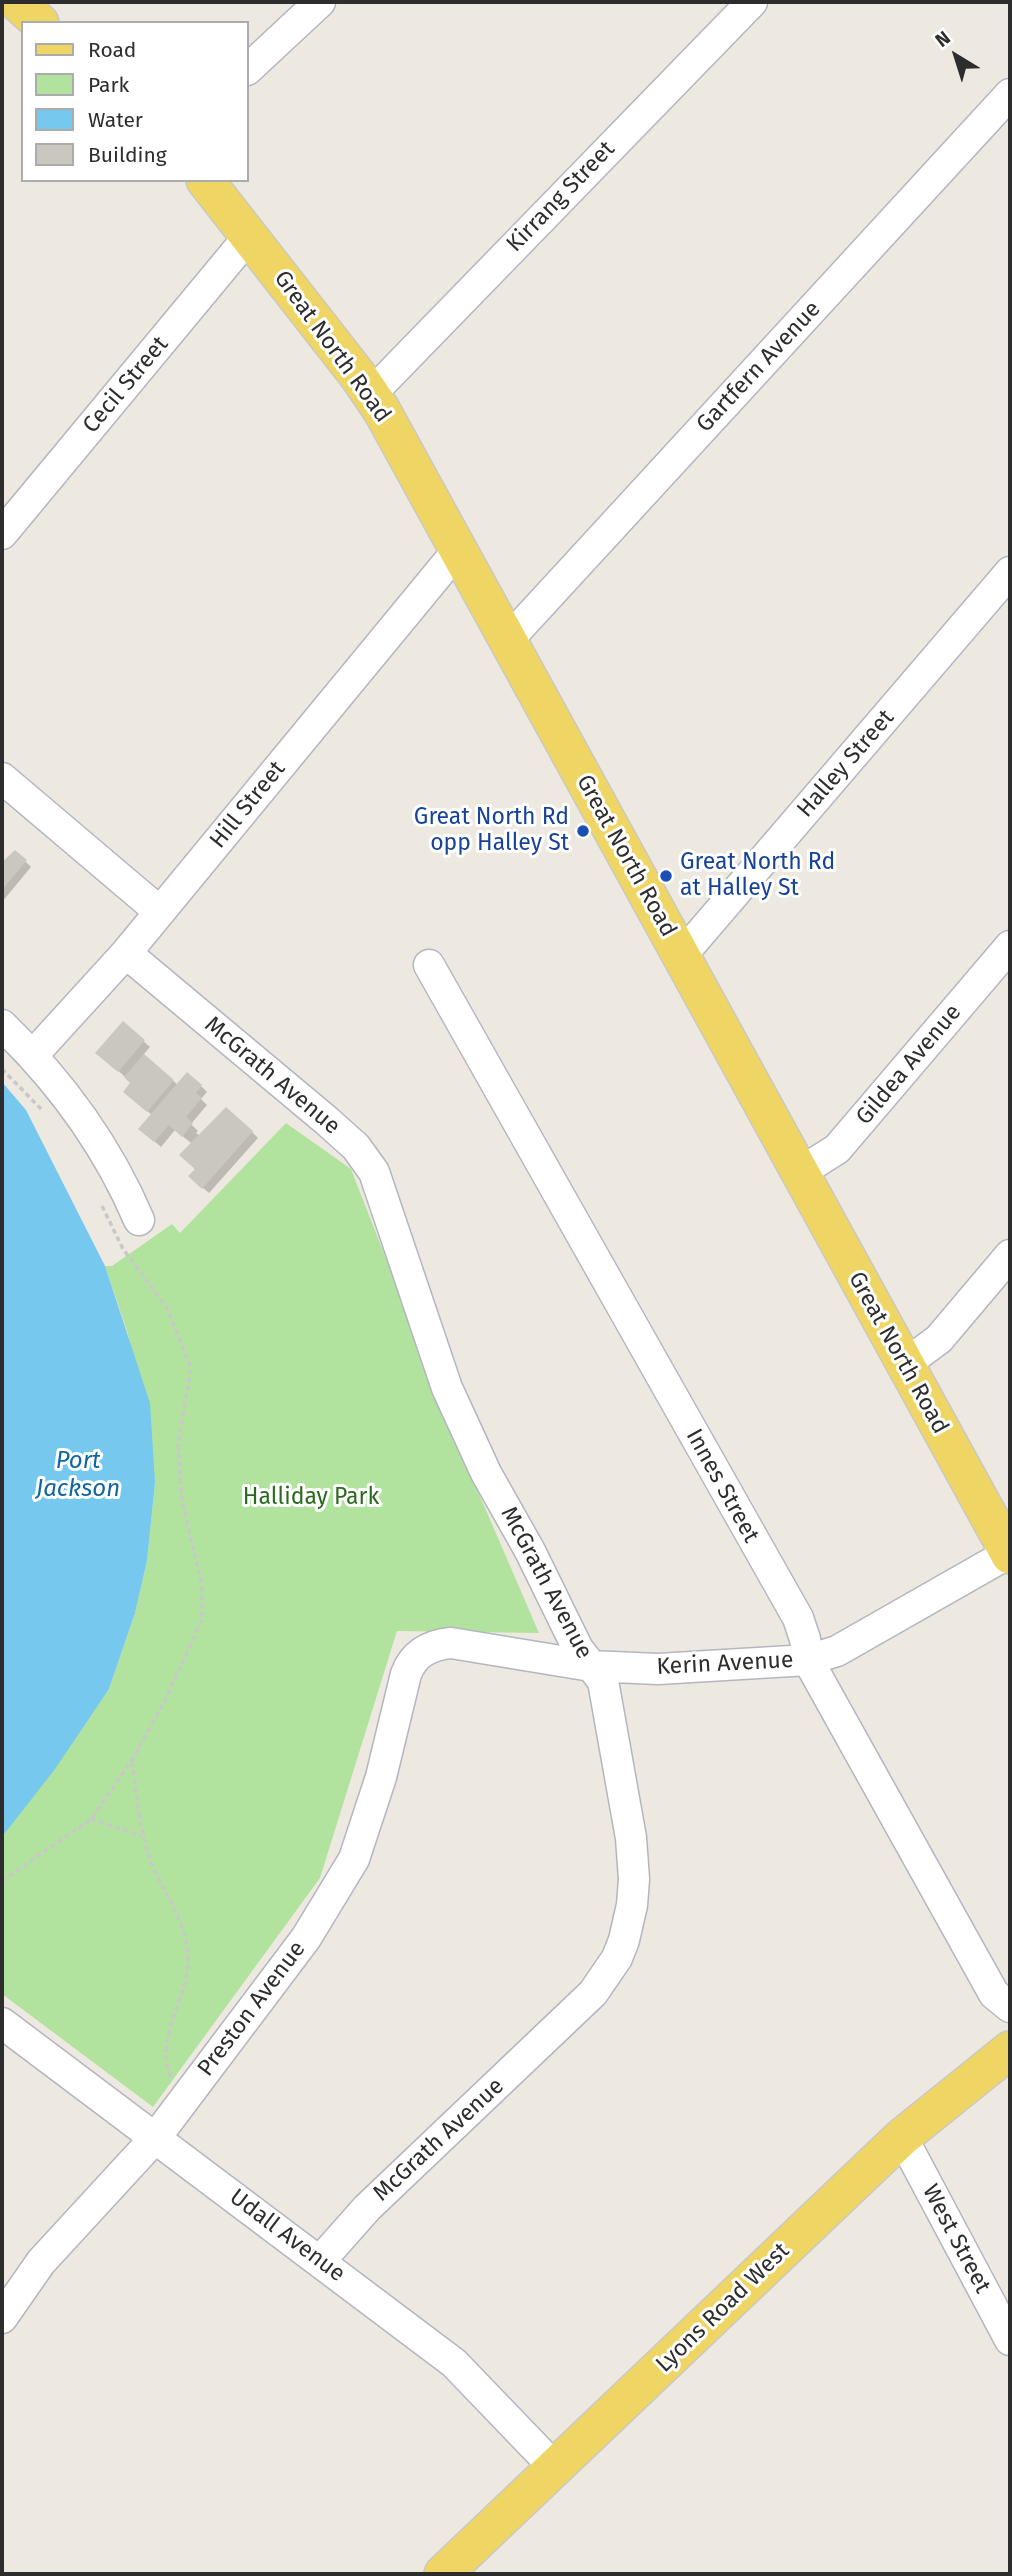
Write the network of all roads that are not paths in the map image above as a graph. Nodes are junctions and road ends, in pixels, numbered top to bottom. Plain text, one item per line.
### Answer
1 (17, 2) edge
2 (44, 2) edge
3 (320, 2) edge
4 (752, 2) edge
5 (38, 21) edge
6 (63, 21) edge
7 (248, 69) edge
8 (1010, 94) edge
9 (207, 182) edge
10 (250, 235) junction
11 (371, 394) junction
12 (2, 534) edge
13 (458, 550) junction
14 (1010, 572) edge
15 (507, 640) junction
16 (2, 778) edge
17 (160, 912) junction
18 (1010, 946) edge
19 (126, 953) junction
20 (681, 956) junction
21 (429, 965) dead end
22 (2, 1025) edge
23 (33, 1055) junction
24 (799, 1173) junction
25 (139, 1220) dead end
26 (1010, 1255) edge
27 (904, 1365) junction
28 (1010, 1554) edge
29 (419, 1654) joint
30 (808, 1660) junction
31 (591, 1666) junction
32 (1010, 2007) edge
33 (2, 2023) edge
34 (1010, 2050) edge
35 (156, 2137) junction
36 (902, 2137) junction
37 (320, 2261) junction
38 (2, 2318) edge
39 (1010, 2340) edge
40 (555, 2468) junction
41 (443, 2574) edge

1 - 5 main road
2 - 6 main road
3 - 7 street
4 - 11 street, Kirrang Street
8 - 15 street, Gartfern Avenue
9 - 10 main road, Great North Road
10 - 11 main road, Great North Road
10 - 12 street, Cecil Street
11 - 13 main road, Great North Road
13 - 15 main road, Great North Road
13 - 17 street, Hill Street
14 - 20 street, Halley Street
15 - 20 main road, Great North Road
16 - 17 street
17 - 19 street, Hill Street
18 - 24 street, Gildea Avenue
19 - 23 street, Hill Street
19 - 31 street, McGrath Avenue
20 - 24 main road, Great North Road
21 - 30 street, Innes Street
22 - 23 street
23 - 25 street
24 - 27 main road, Great North Road
26 - 27 street
27 - 28 main road, Great North Road
28 - 30 street, Kerin Avenue
29 - 31 street, Kerin Avenue
29 - 35 street, Preston Avenue
30 - 31 street, Kerin Avenue
30 - 32 street, Innes Street
31 - 37 street, McGrath Avenue
33 - 35 street, Udall Avenue
34 - 36 main road, Lyons Road West
35 - 37 street, Udall Avenue
35 - 38 street, Preston Avenue
36 - 39 street, West Street
36 - 40 main road, Lyons Road West
37 - 40 street, Udall Avenue
40 - 41 main road, Lyons Road West

